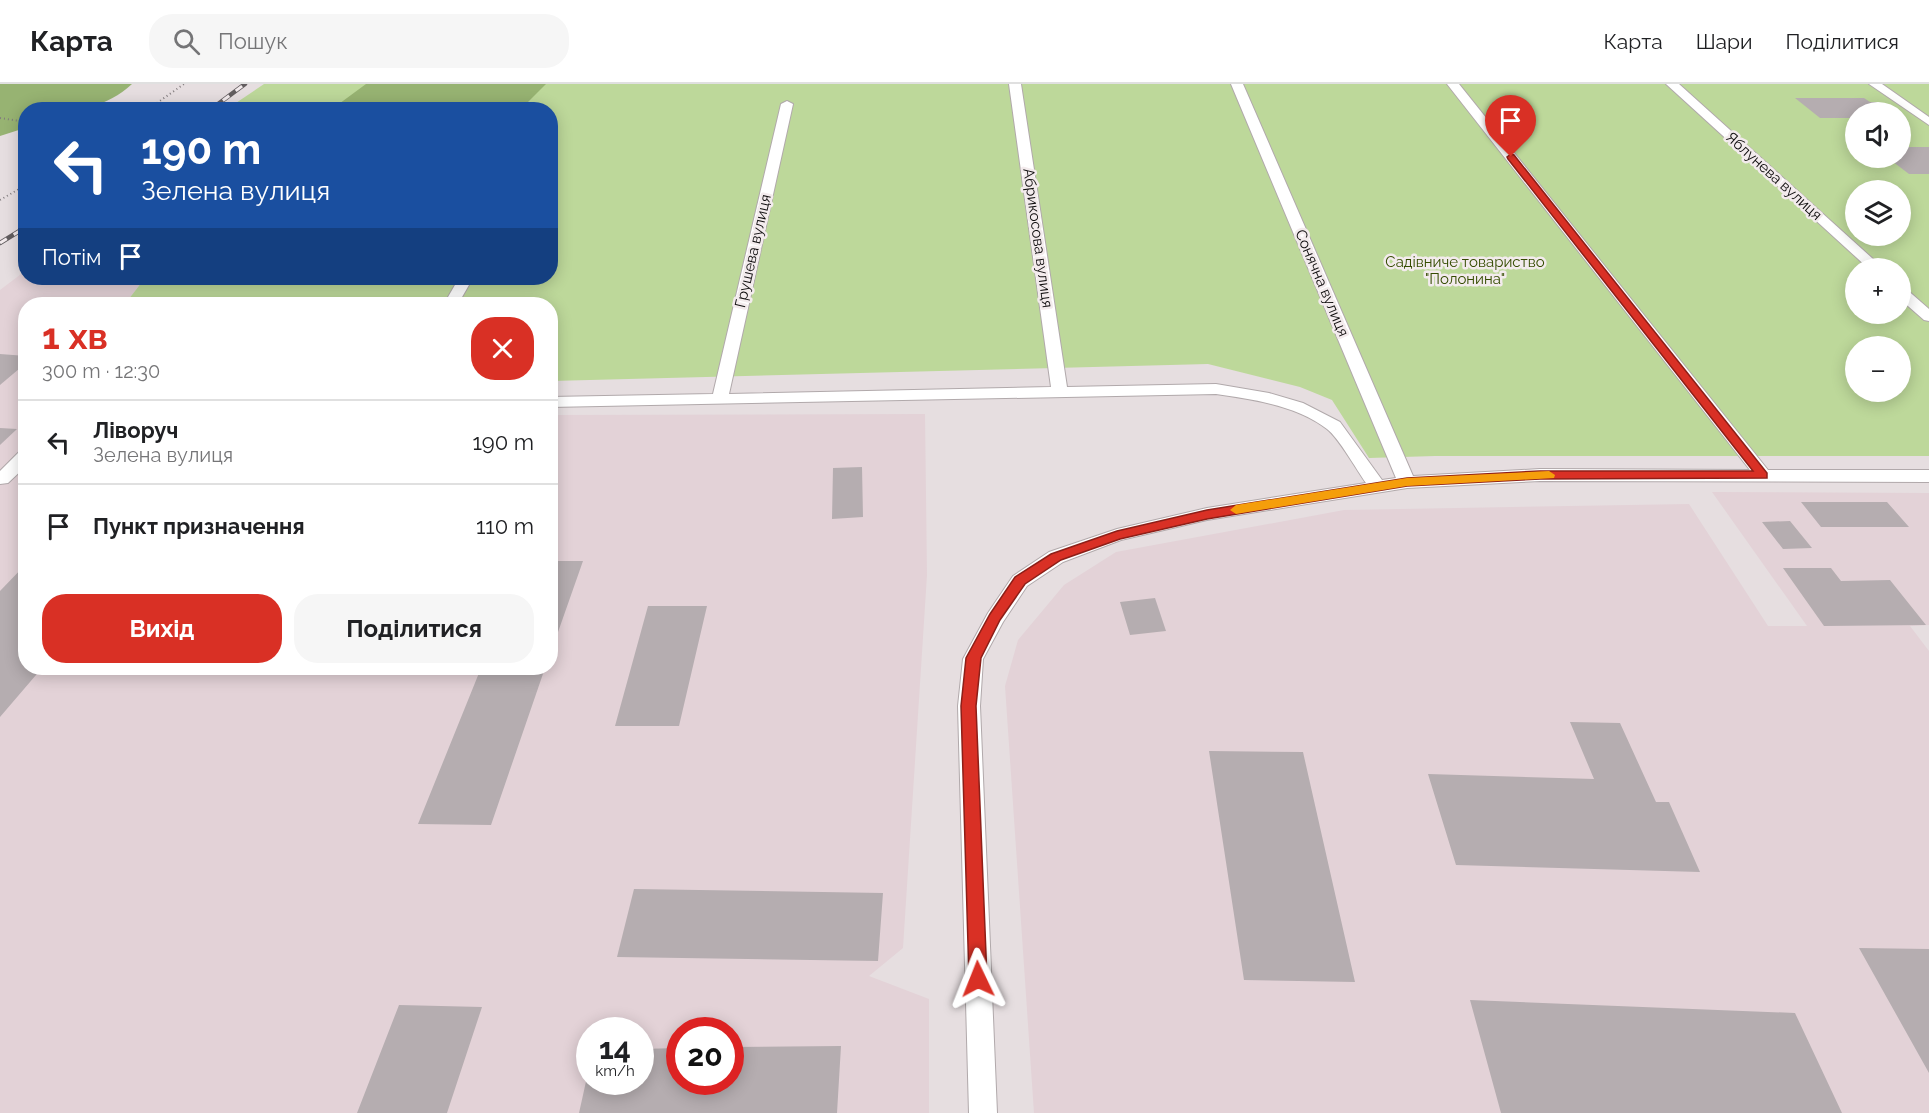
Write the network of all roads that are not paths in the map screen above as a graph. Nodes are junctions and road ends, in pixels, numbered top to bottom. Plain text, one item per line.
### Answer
1 (1015, 84) edge
2 (1237, 84) edge
3 (1453, 84) edge
4 (1672, 84) edge
5 (1875, 84) edge
6 (787, 104) dead end
7 (1929, 122) edge
8 (1865, 258) edge
9 (1911, 301) edge
10 (1929, 317) edge
11 (1060, 392) junction
12 (720, 399) junction
13 (558, 402) edge
14 (18, 463) edge
15 (1759, 471) junction
16 (1929, 476) edge
17 (2, 479) dead end
18 (1407, 482) junction
19 (1378, 487) junction
20 (982, 1113) edge

1 - 11 lane, Абрикосова вулиця
2 - 18 lane, Сонячна вулиця
3 - 15 lane
4 - 8 lane, Яблунева вулиця
5 - 7 lane
6 - 12 lane, Грушева вулиця
9 - 10 lane
11 - 12 lane
11 - 19 lane
12 - 13 lane
14 - 17 lane
15 - 16 lane
15 - 18 lane
18 - 19 lane
19 - 20 lane

